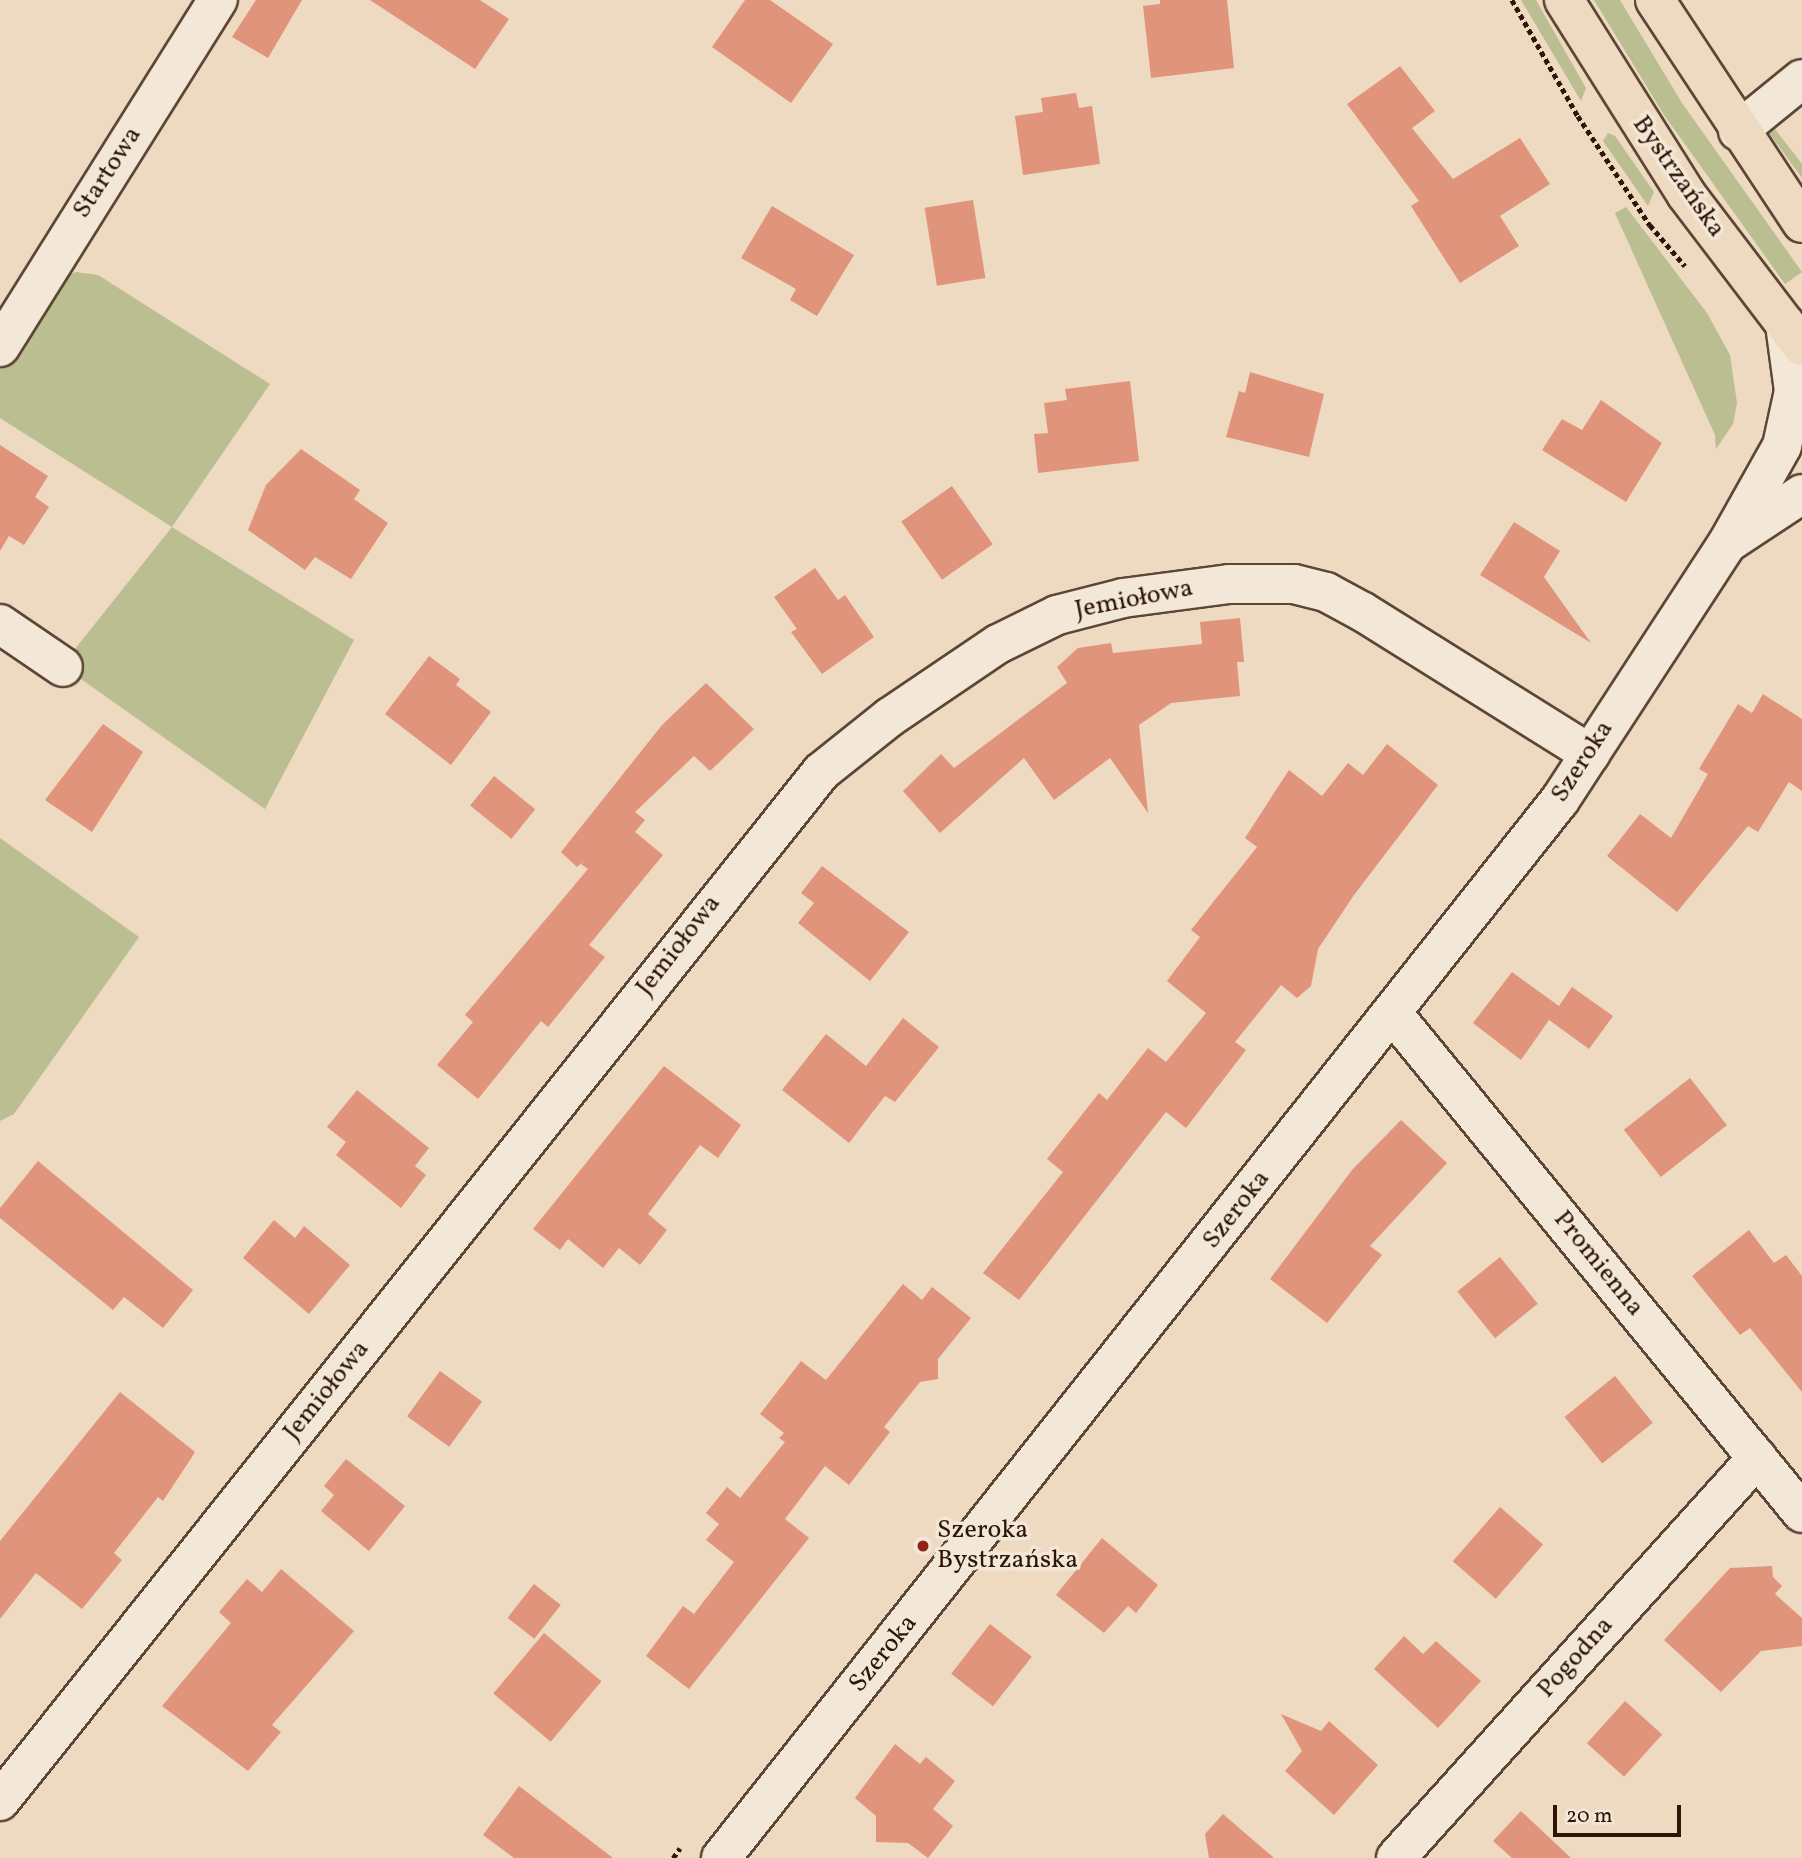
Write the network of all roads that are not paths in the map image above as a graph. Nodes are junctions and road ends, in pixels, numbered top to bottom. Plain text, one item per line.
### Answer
1 (218, 0) edge
2 (1564, 0) edge
3 (1655, 0) edge
4 (1802, 79) edge
5 (1738, 131) junction
6 (1802, 223) edge
7 (1794, 335) edge
8 (0, 347) edge
9 (1792, 438) edge
10 (1802, 494) edge
11 (1727, 544) junction
12 (0, 624) edge
13 (63, 667) dead end
14 (1590, 754) junction
15 (1393, 1014) junction
16 (1757, 1458) junction
17 (1802, 1513) edge
18 (0, 1801) edge
19 (721, 1858) edge
20 (1396, 1858) edge

1 - 8 street, Startowa
2 - 7 main road, Bystrzańska
3 - 5 main road
4 - 5 street
5 - 6 main road
7 - 9 street, Szeroka
9 - 11 street, Szeroka
10 - 11 street, Szeroka
11 - 14 street, Szeroka
12 - 13 street
14 - 15 street, Szeroka
14 - 18 street, Jemiołowa
15 - 16 street, Promienna
15 - 19 street, Szeroka
16 - 17 street, Promienna
16 - 20 street, Pogodna

